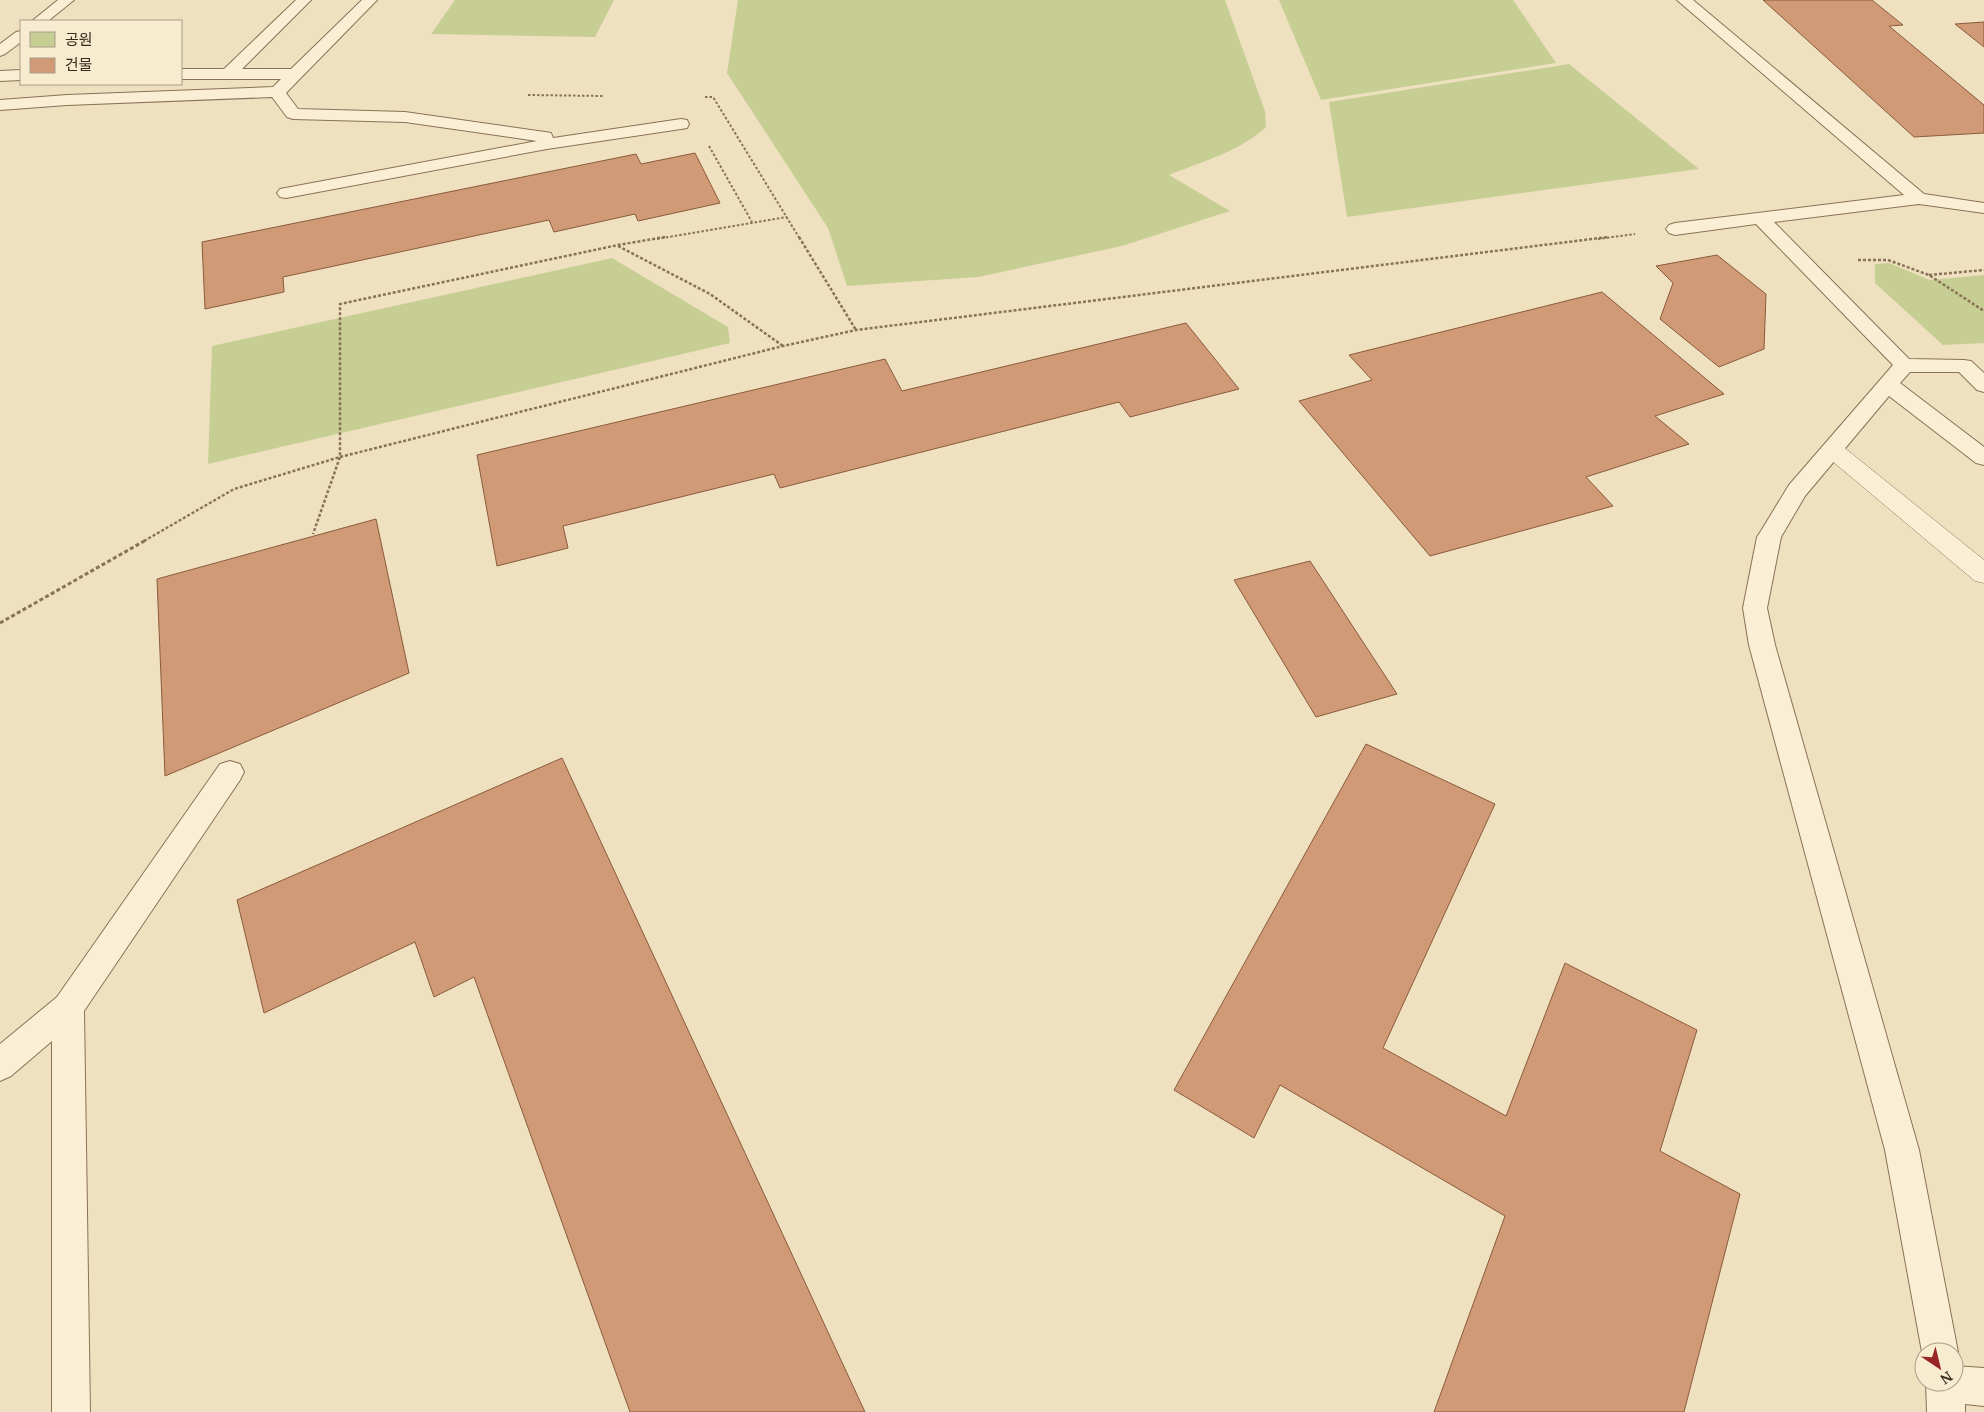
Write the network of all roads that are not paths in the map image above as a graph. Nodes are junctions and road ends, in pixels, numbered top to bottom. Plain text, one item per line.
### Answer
1 (67, 0) edge
2 (304, 0) edge
3 (370, 0) edge
4 (1684, 0) edge
5 (40, 20) edge
6 (20, 36) edge
7 (0, 51) edge
8 (182, 74) edge
9 (228, 74) junction
10 (296, 74) junction
11 (20, 75) edge
12 (0, 76) edge
13 (277, 92) junction
14 (0, 105) edge
15 (681, 124) dead end
16 (571, 140) junction
17 (286, 193) dead end
18 (1919, 199) junction
19 (1984, 208) edge
20 (1760, 218) junction
21 (1675, 229) road end
22 (1904, 365) junction
23 (1984, 385) edge
24 (1888, 386) junction
25 (1833, 450) junction
26 (1984, 458) edge
27 (1984, 574) edge
28 (230, 772) dead end
29 (68, 1006) junction
30 (0, 1064) edge
31 (1937, 1342) edge
32 (1964, 1384) edge
33 (1984, 1387) edge
34 (71, 1412) edge

1 - 5 lane
2 - 9 lane
3 - 10 lane
4 - 18 lane
6 - 7 lane
8 - 9 lane
9 - 10 lane
10 - 13 lane
11 - 12 lane
13 - 14 lane
13 - 16 lane
15 - 16 lane
16 - 17 lane
18 - 19 lane
18 - 20 lane
20 - 21 lane
20 - 22 lane
22 - 23 lane
22 - 24 lane
24 - 25 lane
24 - 26 lane
25 - 27 street
25 - 31 lane
28 - 29 lane
29 - 30 lane
29 - 34 lane
32 - 33 lane

